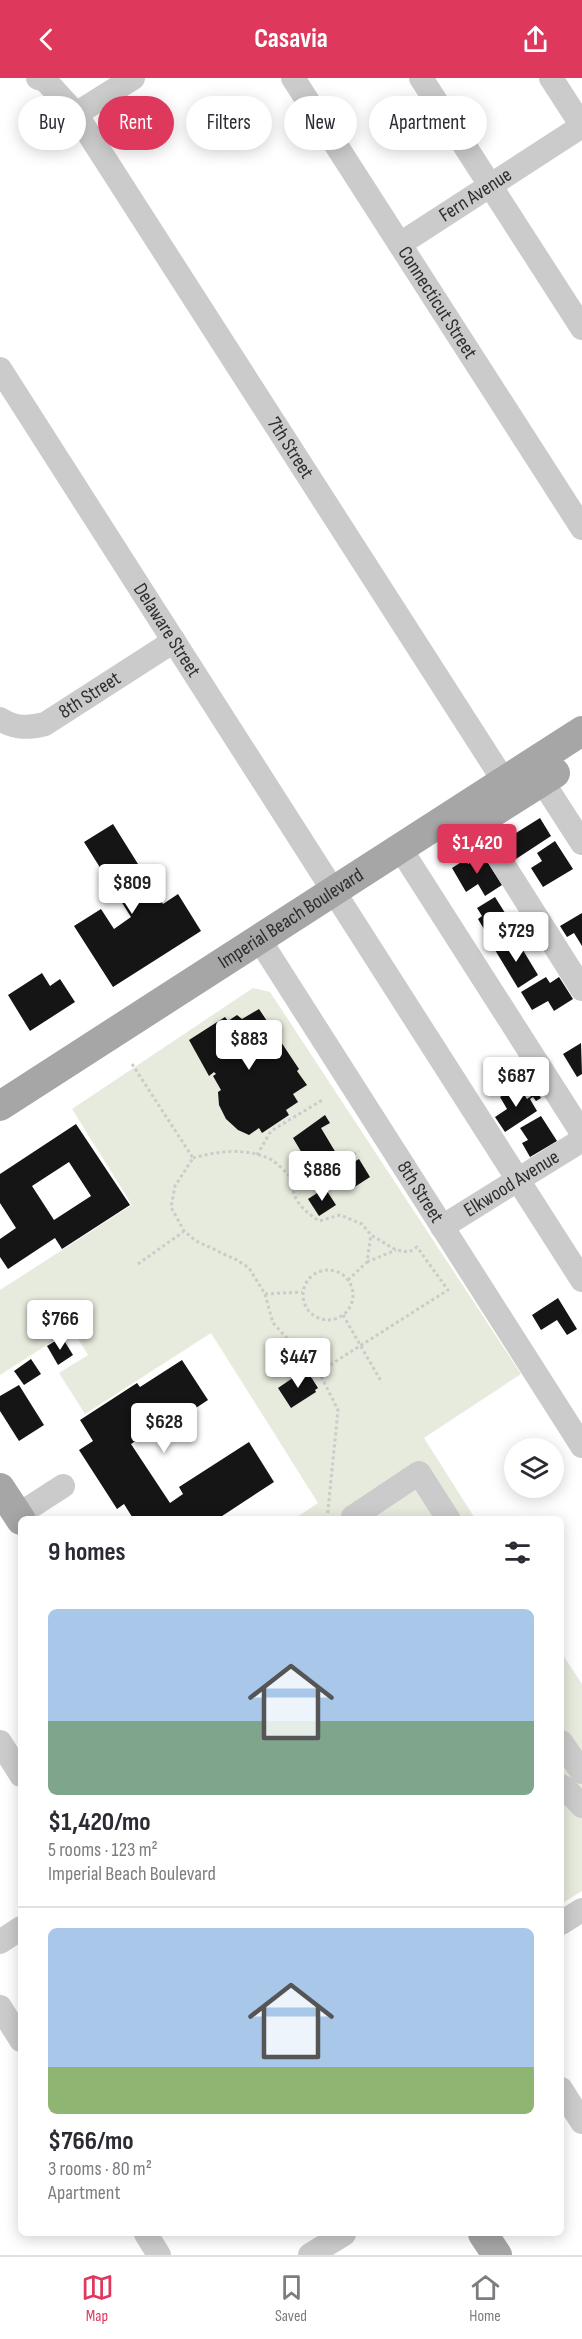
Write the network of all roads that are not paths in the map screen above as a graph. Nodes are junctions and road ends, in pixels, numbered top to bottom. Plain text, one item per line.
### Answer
1 (38, 78) edge
2 (133, 78) edge
3 (293, 78) edge
4 (421, 78) edge
5 (551, 78) edge
6 (60, 96) edge
7 (86, 108) edge
8 (582, 126) edge
9 (86, 130) edge
10 (490, 186) junction
11 (400, 244) junction
12 (582, 328) edge
13 (0, 369) edge
14 (582, 528) edge
15 (174, 641) junction
16 (0, 719) edge
17 (582, 731) edge
18 (582, 755) edge
19 (537, 773) junction
20 (504, 781) junction
21 (477, 823) junction
22 (582, 843) edge
23 (405, 857) junction
24 (339, 899) junction
25 (264, 948) junction
26 (582, 989) edge
27 (0, 1106) edge
28 (0, 1128) edge
29 (582, 1133) edge
30 (582, 1140) edge
31 (519, 1180) junction
32 (442, 1227) junction
33 (582, 1280) edge
34 (582, 1446) edge
35 (63, 1486) dead end
36 (0, 1488) edge
37 (19, 1516) edge
38 (21, 1516) edge
39 (354, 1516) edge
40 (446, 1516) edge
41 (0, 1742) edge
42 (564, 1746) edge
43 (18, 1769) edge
44 (582, 1772) edge
45 (564, 1788) edge
46 (582, 1806) edge
47 (582, 1910) edge
48 (564, 1921) edge
49 (18, 1930) edge
50 (0, 1942) edge
51 (0, 2007) edge
52 (18, 2035) edge
53 (567, 2088) edge
54 (582, 2122) edge
55 (147, 2236) edge
56 (484, 2236) edge
57 (159, 2255) edge
58 (496, 2255) edge

1 - 6 street, 7th Street
2 - 7 street
3 - 11 street, Connecticut Street
4 - 10 street
5 - 8 street
8 - 10 street, Fern Avenue
9 - 20 street, 7th Street
10 - 11 street, Fern Avenue
10 - 12 street
11 - 14 street, Connecticut Street
13 - 15 street, Delaware Street
15 - 16 street, 8th Street
15 - 24 street, Delaware Street
17 - 19 main road, Imperial Beach Boulevard
18 - 19 main road, Imperial Beach Boulevard
19 - 20 main road, Imperial Beach Boulevard
19 - 21 main road, Imperial Beach Boulevard
19 - 22 street
20 - 23 main road, Imperial Beach Boulevard
21 - 23 main road, Imperial Beach Boulevard
21 - 26 street
23 - 24 main road, Imperial Beach Boulevard
23 - 29 street
24 - 25 main road, Imperial Beach Boulevard
24 - 31 street, Delaware Street
25 - 27 main road, Imperial Beach Boulevard
25 - 28 main road, Imperial Beach Boulevard
25 - 32 street, 8th Street
30 - 31 street, Elkwood Avenue
31 - 32 street, Elkwood Avenue
31 - 33 street, Delaware Street
32 - 34 street, 8th Street
35 - 38 street
36 - 37 main road
39 - 40 street
41 - 43 street
42 - 44 street
45 - 46 street
47 - 48 street
49 - 50 street
51 - 52 street
53 - 54 street
55 - 57 street
56 - 58 main road

